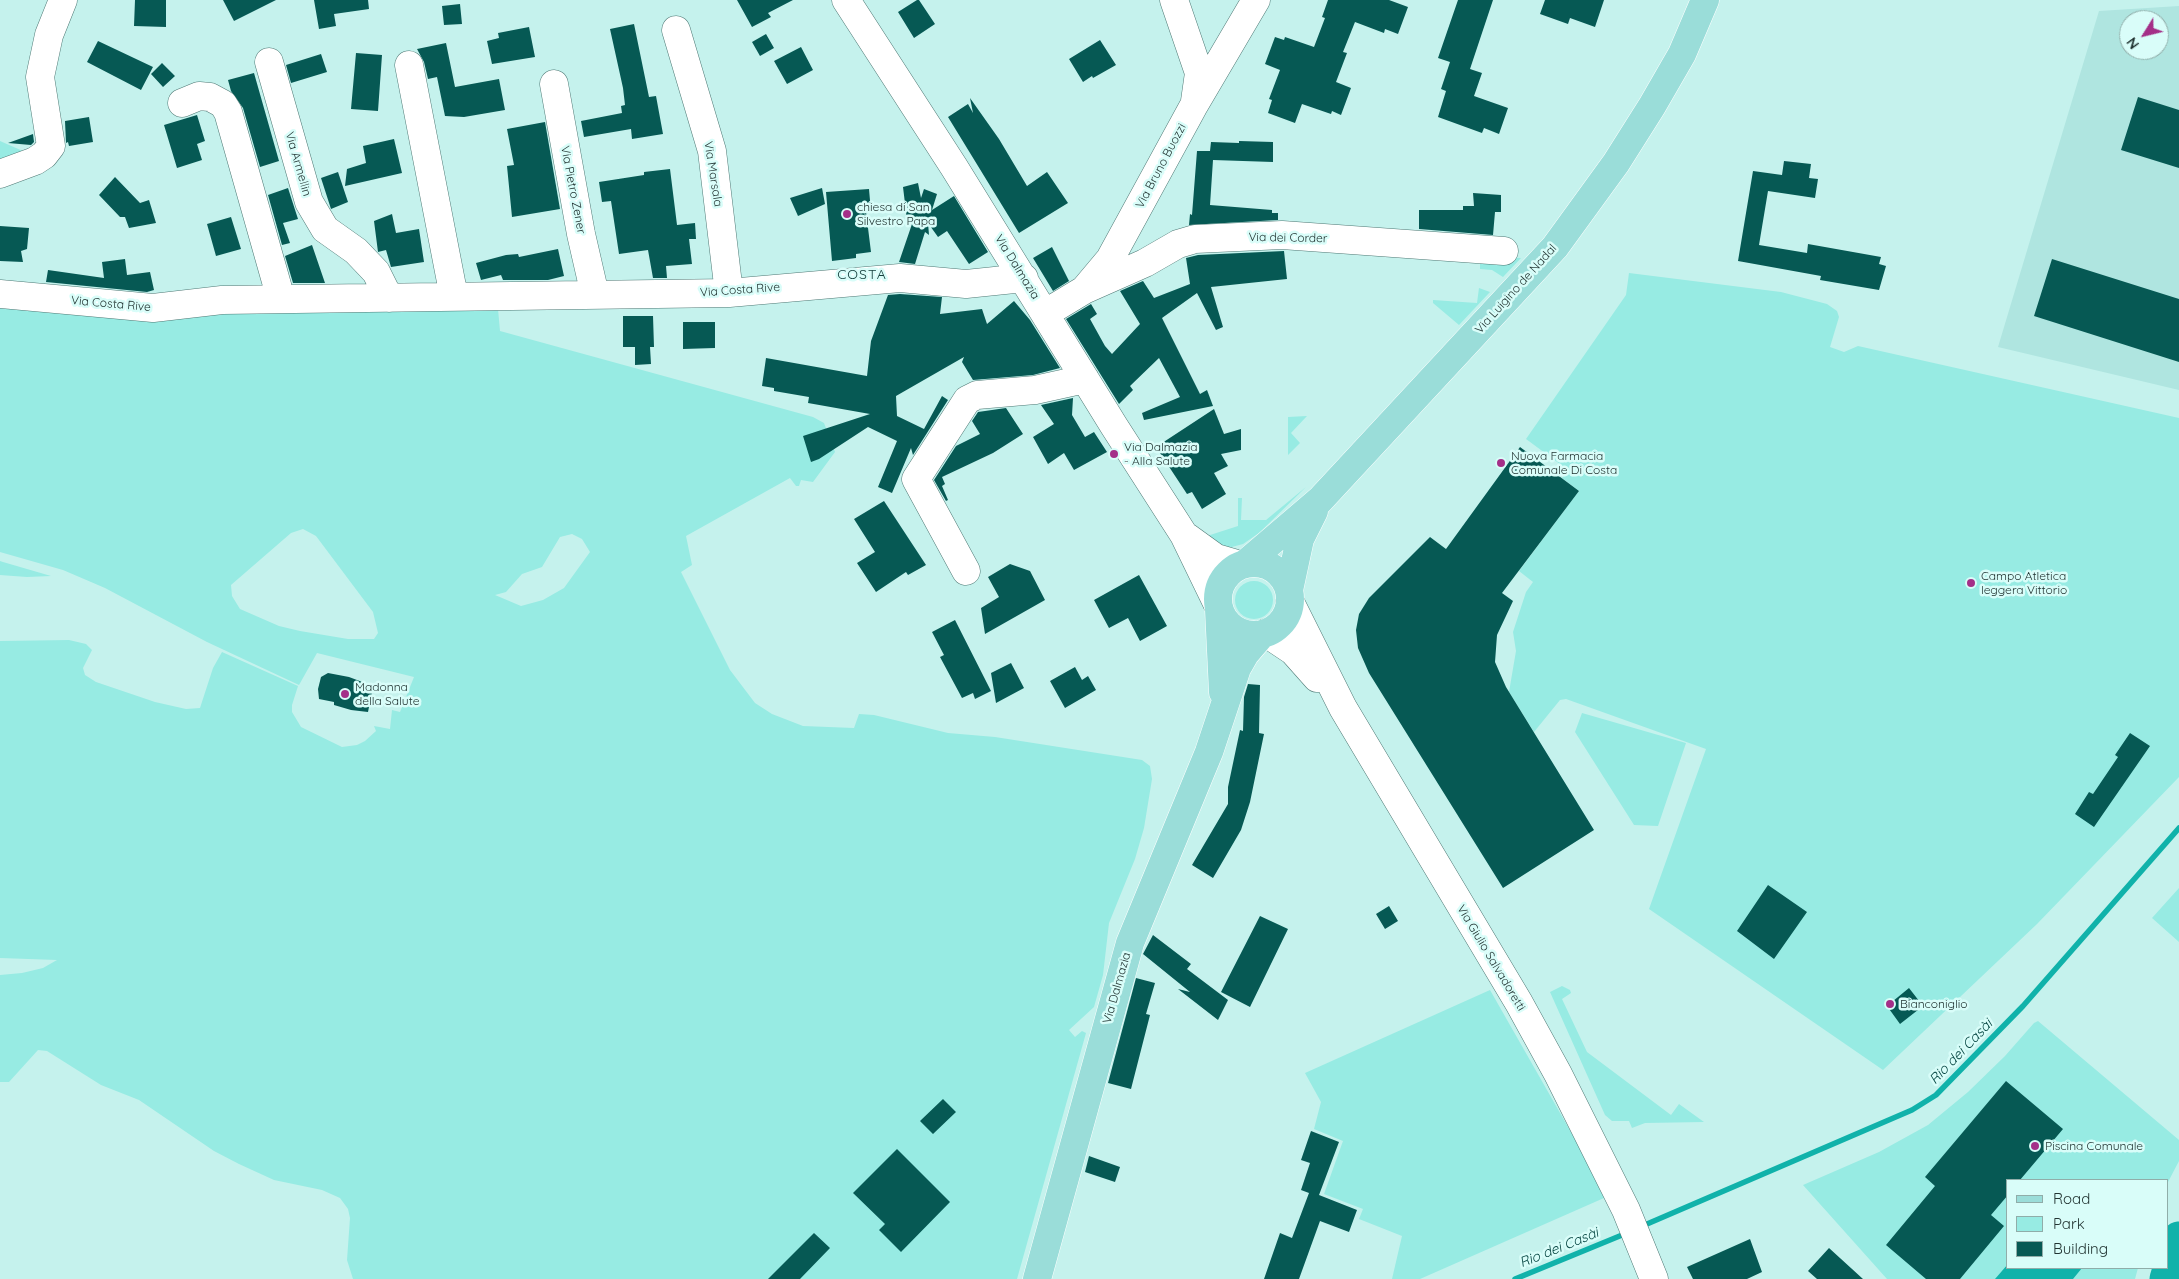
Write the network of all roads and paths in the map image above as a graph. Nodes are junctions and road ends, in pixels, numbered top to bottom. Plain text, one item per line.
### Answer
1 (63, 0) edge
2 (1174, 0) edge
3 (1256, 0) edge
4 (1705, 0) edge
5 (856, 3) edge
6 (676, 30) dead end
7 (1185, 31) junction
8 (1234, 37) junction
9 (269, 62) dead end
10 (409, 65) dead end
11 (554, 84) dead end
12 (182, 103) dead end
13 (1193, 107) junction
14 (0, 174) edge
15 (1125, 233) junction
16 (1164, 251) junction
17 (1504, 251) dead end
18 (1024, 278) junction
19 (1084, 290) junction
20 (729, 293) junction
21 (0, 294) edge
22 (595, 295) junction
23 (454, 297) junction
24 (389, 298) junction
25 (281, 299) junction
26 (1046, 313) junction
27 (1085, 379) junction
28 (1320, 500) junction
29 (1184, 535) junction
30 (1242, 564) junction
31 (966, 571) dead end
32 (1289, 596) junction
33 (1218, 606) junction
34 (1264, 634) junction
35 (1224, 706) junction
36 (1343, 708) junction
37 (1037, 1279) edge
38 (1654, 1279) edge

1 - 14 street
2 - 7 street
3 - 8 street, Via Bruno Buozzi
4 - 28 main road, Via Luigino de Nadal
5 - 18 street, Via Dalmazia
6 - 20 street, Via Marsala
7 - 8 street
7 - 13 street
8 - 13 street, Via Bruno Buozzi
9 - 24 street, Via Armellin
10 - 23 street
11 - 22 street, Via Pietro Zener
12 - 25 street
13 - 15 street, Via Bruno Buozzi
15 - 16 street
15 - 19 street, Via Bruno Buozzi
16 - 17 street, Via dei Corder
16 - 19 street, Via dei Corder
18 - 20 street, Via Costa Rive
18 - 26 street, Via Dalmazia
19 - 26 street, Via Bruno Buozzi
20 - 22 street, Via Costa Rive
21 - 25 street, Via Costa Rive
22 - 23 street, Via Costa Rive
23 - 24 street, Via Costa Rive
24 - 25 street, Via Costa Rive
26 - 27 street, Via Dalmazia
27 - 29 street, Via Dalmazia
27 - 31 street
28 - 30 main road, Via Luigino de Nadal
28 - 32 main road, Via Luigino de Nadal
29 - 30 street, Via Dalmazia
29 - 33 street, Via Dalmazia
30 - 32 main road
30 - 33 main road
32 - 34 main road
32 - 36 street, Via Giulio Salvadoretti
33 - 34 main road
33 - 35 main road, Via Dalmazia
34 - 35 main road, Via Dalmazia
34 - 36 street, Via Giulio Salvadoretti
35 - 37 main road, Via Dalmazia
36 - 38 street, Via Giulio Salvadoretti

